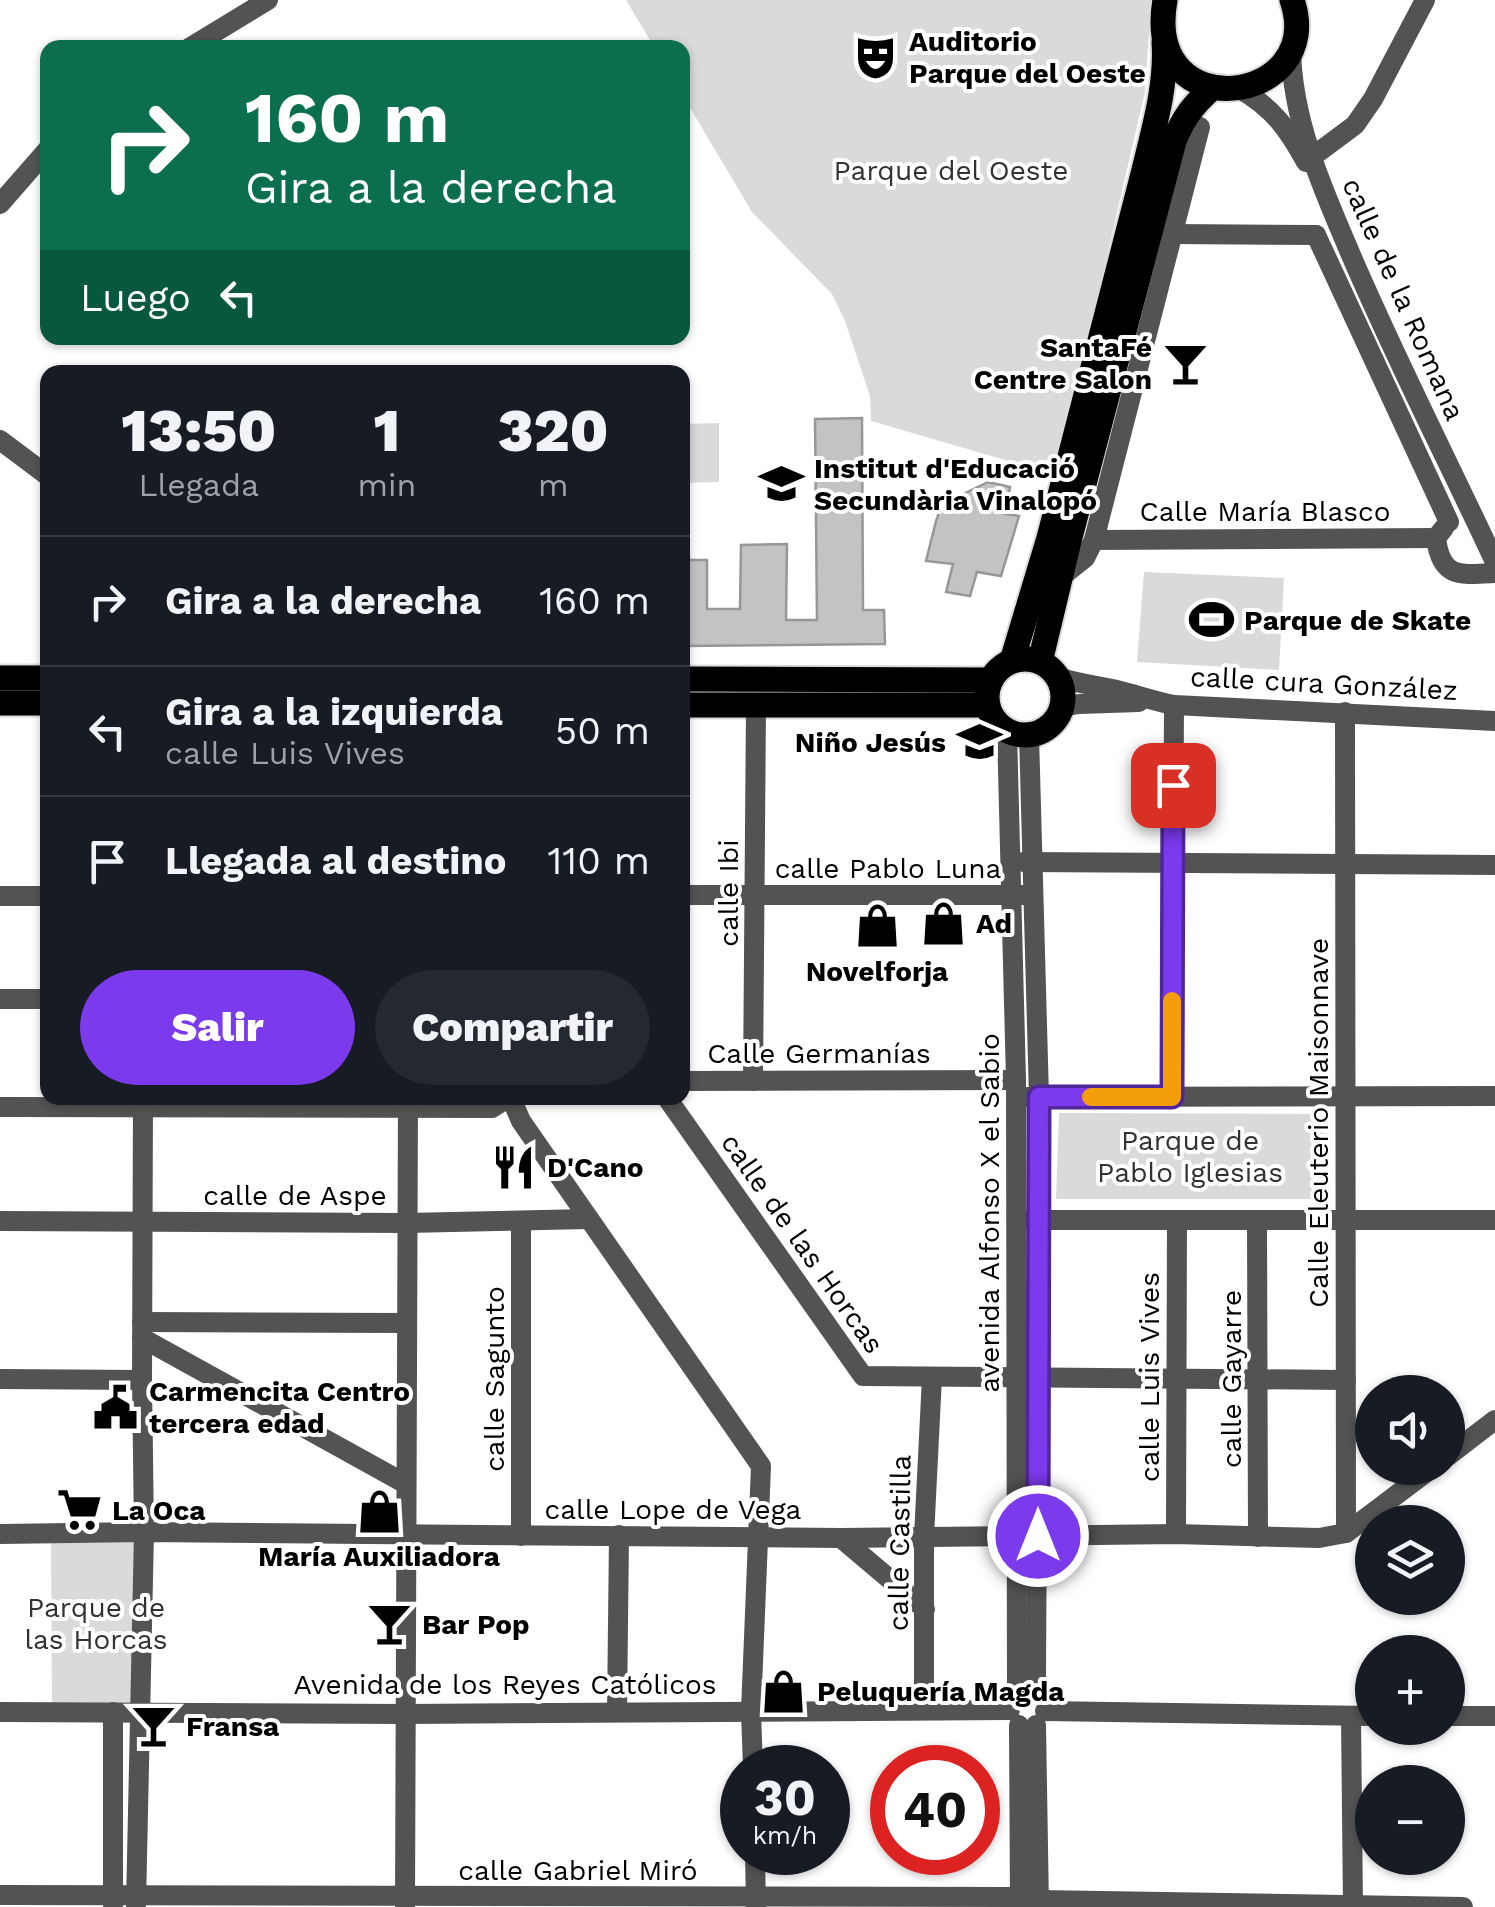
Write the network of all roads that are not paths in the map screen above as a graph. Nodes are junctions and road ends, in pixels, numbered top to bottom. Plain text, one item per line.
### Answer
1 (268, 0) edge
2 (1165, 0) edge
3 (1292, 0) edge
4 (1426, 0) edge
5 (202, 40) edge
6 (1164, 42) junction
7 (1291, 49) junction
8 (1212, 88) junction
9 (1240, 89) junction
10 (1200, 127) dead end
11 (40, 158) edge
12 (1312, 158) junction
13 (1326, 198) junction
14 (0, 204) edge
15 (1337, 221) junction
16 (1171, 234) junction
17 (1316, 235) junction
18 (0, 440) edge
19 (40, 470) edge
20 (1472, 512) junction
21 (1442, 530) junction
22 (1094, 540) junction
23 (1495, 562) edge
24 (1495, 573) edge
25 (1060, 578) junction
26 (1012, 661) junction
27 (1049, 669) junction
28 (0, 678) edge
29 (40, 678) edge
30 (690, 678) edge
31 (989, 693) junction
32 (1152, 701) junction
33 (0, 703) edge
34 (40, 704) edge
35 (690, 705) edge
36 (756, 706) junction
37 (1174, 706) junction
38 (1061, 708) junction
39 (1345, 712) junction
40 (1495, 721) edge
41 (1018, 733) junction
42 (1011, 862) junction
43 (1033, 863) junction
44 (1172, 865) junction
45 (1495, 865) edge
46 (1346, 866) junction
47 (690, 895) edge
48 (756, 895) junction
49 (1012, 895) junction
50 (0, 896) edge
51 (40, 896) edge
52 (1034, 896) junction
53 (0, 999) edge
54 (40, 999) edge
55 (690, 1081) edge
56 (753, 1081) junction
57 (1016, 1088) junction
58 (1495, 1096) edge
59 (1039, 1097) junction
60 (1172, 1097) junction
61 (1346, 1097) junction
62 (57, 1105) edge
63 (143, 1105) edge
64 (408, 1105) edge
65 (442, 1105) edge
66 (497, 1105) edge
67 (513, 1105) edge
68 (672, 1105) edge
69 (0, 1107) edge
70 (590, 1219) junction
71 (1017, 1220) junction
72 (1040, 1220) junction
73 (1177, 1220) junction
74 (1258, 1220) junction
75 (1346, 1220) junction
76 (1495, 1220) edge
77 (0, 1221) edge
78 (142, 1221) junction
79 (521, 1221) junction
80 (406, 1223) junction
81 (406, 1323) junction
82 (142, 1330) junction
83 (932, 1377) junction
84 (1028, 1377) junction
85 (1175, 1378) junction
86 (0, 1379) edge
87 (142, 1380) junction
88 (1346, 1380) junction
89 (1259, 1381) junction
90 (1495, 1420) edge
91 (1465, 1443) edge
92 (406, 1484) junction
93 (1410, 1485) edge
94 (144, 1532) junction
95 (1346, 1533) junction
96 (0, 1534) edge
97 (1176, 1534) junction
98 (618, 1535) junction
99 (405, 1536) junction
100 (521, 1536) junction
101 (1028, 1536) junction
102 (760, 1537) junction
103 (924, 1537) junction
104 (1258, 1537) junction
105 (842, 1538) junction
106 (924, 1609) junction
107 (924, 1710) junction
108 (1027, 1710) junction
109 (751, 1711) junction
110 (0, 1712) edge
111 (114, 1712) junction
112 (138, 1712) junction
113 (617, 1712) junction
114 (404, 1714) junction
115 (1351, 1716) junction
116 (1355, 1716) edge
117 (1465, 1716) edge
118 (1495, 1716) edge
119 (752, 1745) edge
120 (755, 1875) edge
121 (0, 1895) edge
122 (113, 1901) edge
123 (136, 1901) edge
124 (405, 1902) edge
125 (517, 1902) edge
126 (627, 1902) edge
127 (756, 1903) edge
128 (1030, 1903) edge
129 (1353, 1906) edge
130 (1463, 1907) edge

1 - 5 street
2 - 6 main road
3 - 7 main road
4 - 12 street
6 - 8 main road
6 - 26 main road
7 - 9 main road
7 - 12 street, calle de la Romana
8 - 9 main road
8 - 25 main road
9 - 13 street
10 - 16 street
11 - 14 street
12 - 13 street, calle de la Romana
13 - 15 street, calle de la Romana
15 - 17 street
15 - 20 street, calle de la Romana
16 - 17 street
16 - 22 street
17 - 21 street
18 - 19 street
20 - 21 street
20 - 23 street, calle de la Romana
21 - 22 street, Calle María Blasco
21 - 24 street
22 - 25 street
25 - 27 main road
26 - 27 main road
26 - 31 main road
27 - 32 street, calle cura González
27 - 38 main road
28 - 29 main road
30 - 31 main road
31 - 36 main road
31 - 41 main road
32 - 37 street, calle cura González
32 - 38 street, calle cura González
33 - 34 main road
35 - 36 main road
36 - 48 street, calle Ibi
37 - 39 street, calle cura González
37 - 44 street
38 - 41 main road
39 - 40 street, calle cura González
39 - 46 street, Calle Eleuterio Maisonnave
41 - 42 street, avenida Alfonso X el Sabio
41 - 43 street, avenida Alfonso X el Sabio
42 - 43 street
42 - 49 street, avenida Alfonso X el Sabio
43 - 44 street
43 - 52 street, avenida Alfonso X el Sabio
44 - 46 street
44 - 60 street
45 - 46 street
46 - 61 street, Calle Eleuterio Maisonnave
47 - 48 street, calle Pablo Luna
48 - 49 street, calle Pablo Luna
48 - 56 street, calle Ibi
49 - 52 street, calle Pablo Luna
49 - 57 street, avenida Alfonso X el Sabio
50 - 51 street
52 - 59 street, avenida Alfonso X el Sabio
53 - 54 street
55 - 56 street, Calle Germanías
56 - 57 street, Calle Germanías
57 - 59 street, Calle Germanías
57 - 71 street, avenida Alfonso X el Sabio
58 - 61 street, Calle Germanías
59 - 60 street, Calle Germanías
59 - 72 street, avenida Alfonso X el Sabio
60 - 61 street, Calle Germanías
61 - 75 street, Calle Eleuterio Maisonnave
62 - 69 street
63 - 78 street
64 - 80 street
65 - 66 street
67 - 70 street
68 - 83 street, calle de las Horcas
70 - 79 street, calle de Aspe
70 - 102 street
71 - 72 street
71 - 84 street, avenida Alfonso X el Sabio
72 - 73 street
72 - 84 street, avenida Alfonso X el Sabio
73 - 74 street
73 - 85 street, calle Luis Vives
74 - 75 street
74 - 89 street, calle Gayarre
75 - 76 street
75 - 88 street, Calle Eleuterio Maisonnave
77 - 78 street, calle de Aspe
78 - 80 street, calle de Aspe
78 - 82 street
79 - 80 street, calle de Aspe
79 - 100 street, calle Sagunto
80 - 81 street
81 - 82 street
81 - 92 street
82 - 87 street
82 - 92 street
83 - 84 street, calle de las Horcas
83 - 103 street, calle Castilla
84 - 85 street, calle de las Horcas
84 - 101 street, avenida Alfonso X el Sabio
85 - 89 street, calle de las Horcas
85 - 97 street, calle Luis Vives
86 - 87 street
87 - 94 street
88 - 89 street, calle de las Horcas
88 - 95 street, Calle Eleuterio Maisonnave
89 - 104 street, calle Gayarre
90 - 91 street
92 - 99 street
93 - 95 street
94 - 96 street, calle Lope de Vega
94 - 99 street, calle Lope de Vega
94 - 112 street
95 - 104 street, calle Lope de Vega
97 - 101 street, calle Lope de Vega
97 - 104 street, calle Lope de Vega
98 - 100 street, calle Lope de Vega
98 - 102 street, calle Lope de Vega
98 - 113 street
99 - 100 street, calle Lope de Vega
99 - 114 street
101 - 103 street, calle Lope de Vega
101 - 108 street, avenida Alfonso X el Sabio
102 - 105 street, calle Lope de Vega
102 - 109 street
103 - 105 street, calle Lope de Vega
103 - 106 street, calle Castilla
105 - 106 street
106 - 107 street, calle Castilla
107 - 108 street, Avenida de los Reyes Católicos
107 - 109 street, Avenida de los Reyes Católicos
108 - 115 street, Avenida de los Reyes Católicos
108 - 128 street, avenida Alfonso X el Sabio
109 - 113 street, Avenida de los Reyes Católicos
109 - 119 street
110 - 111 street, Avenida de los Reyes Católicos
111 - 112 street, Avenida de los Reyes Católicos
111 - 122 street
112 - 114 street, Avenida de los Reyes Católicos
112 - 123 street
113 - 114 street, Avenida de los Reyes Católicos
114 - 124 street
115 - 116 street, Avenida de los Reyes Católicos
115 - 129 street
117 - 118 street
120 - 127 street
121 - 122 street, calle Gabriel Miró
122 - 123 street, calle Gabriel Miró
123 - 124 street, calle Gabriel Miró
124 - 125 street, calle Gabriel Miró
125 - 126 street, calle Gabriel Miró
126 - 127 street, calle Gabriel Miró
127 - 128 street, calle Gabriel Miró
128 - 129 street, calle Gabriel Miró
129 - 130 street, calle Gabriel Miró

